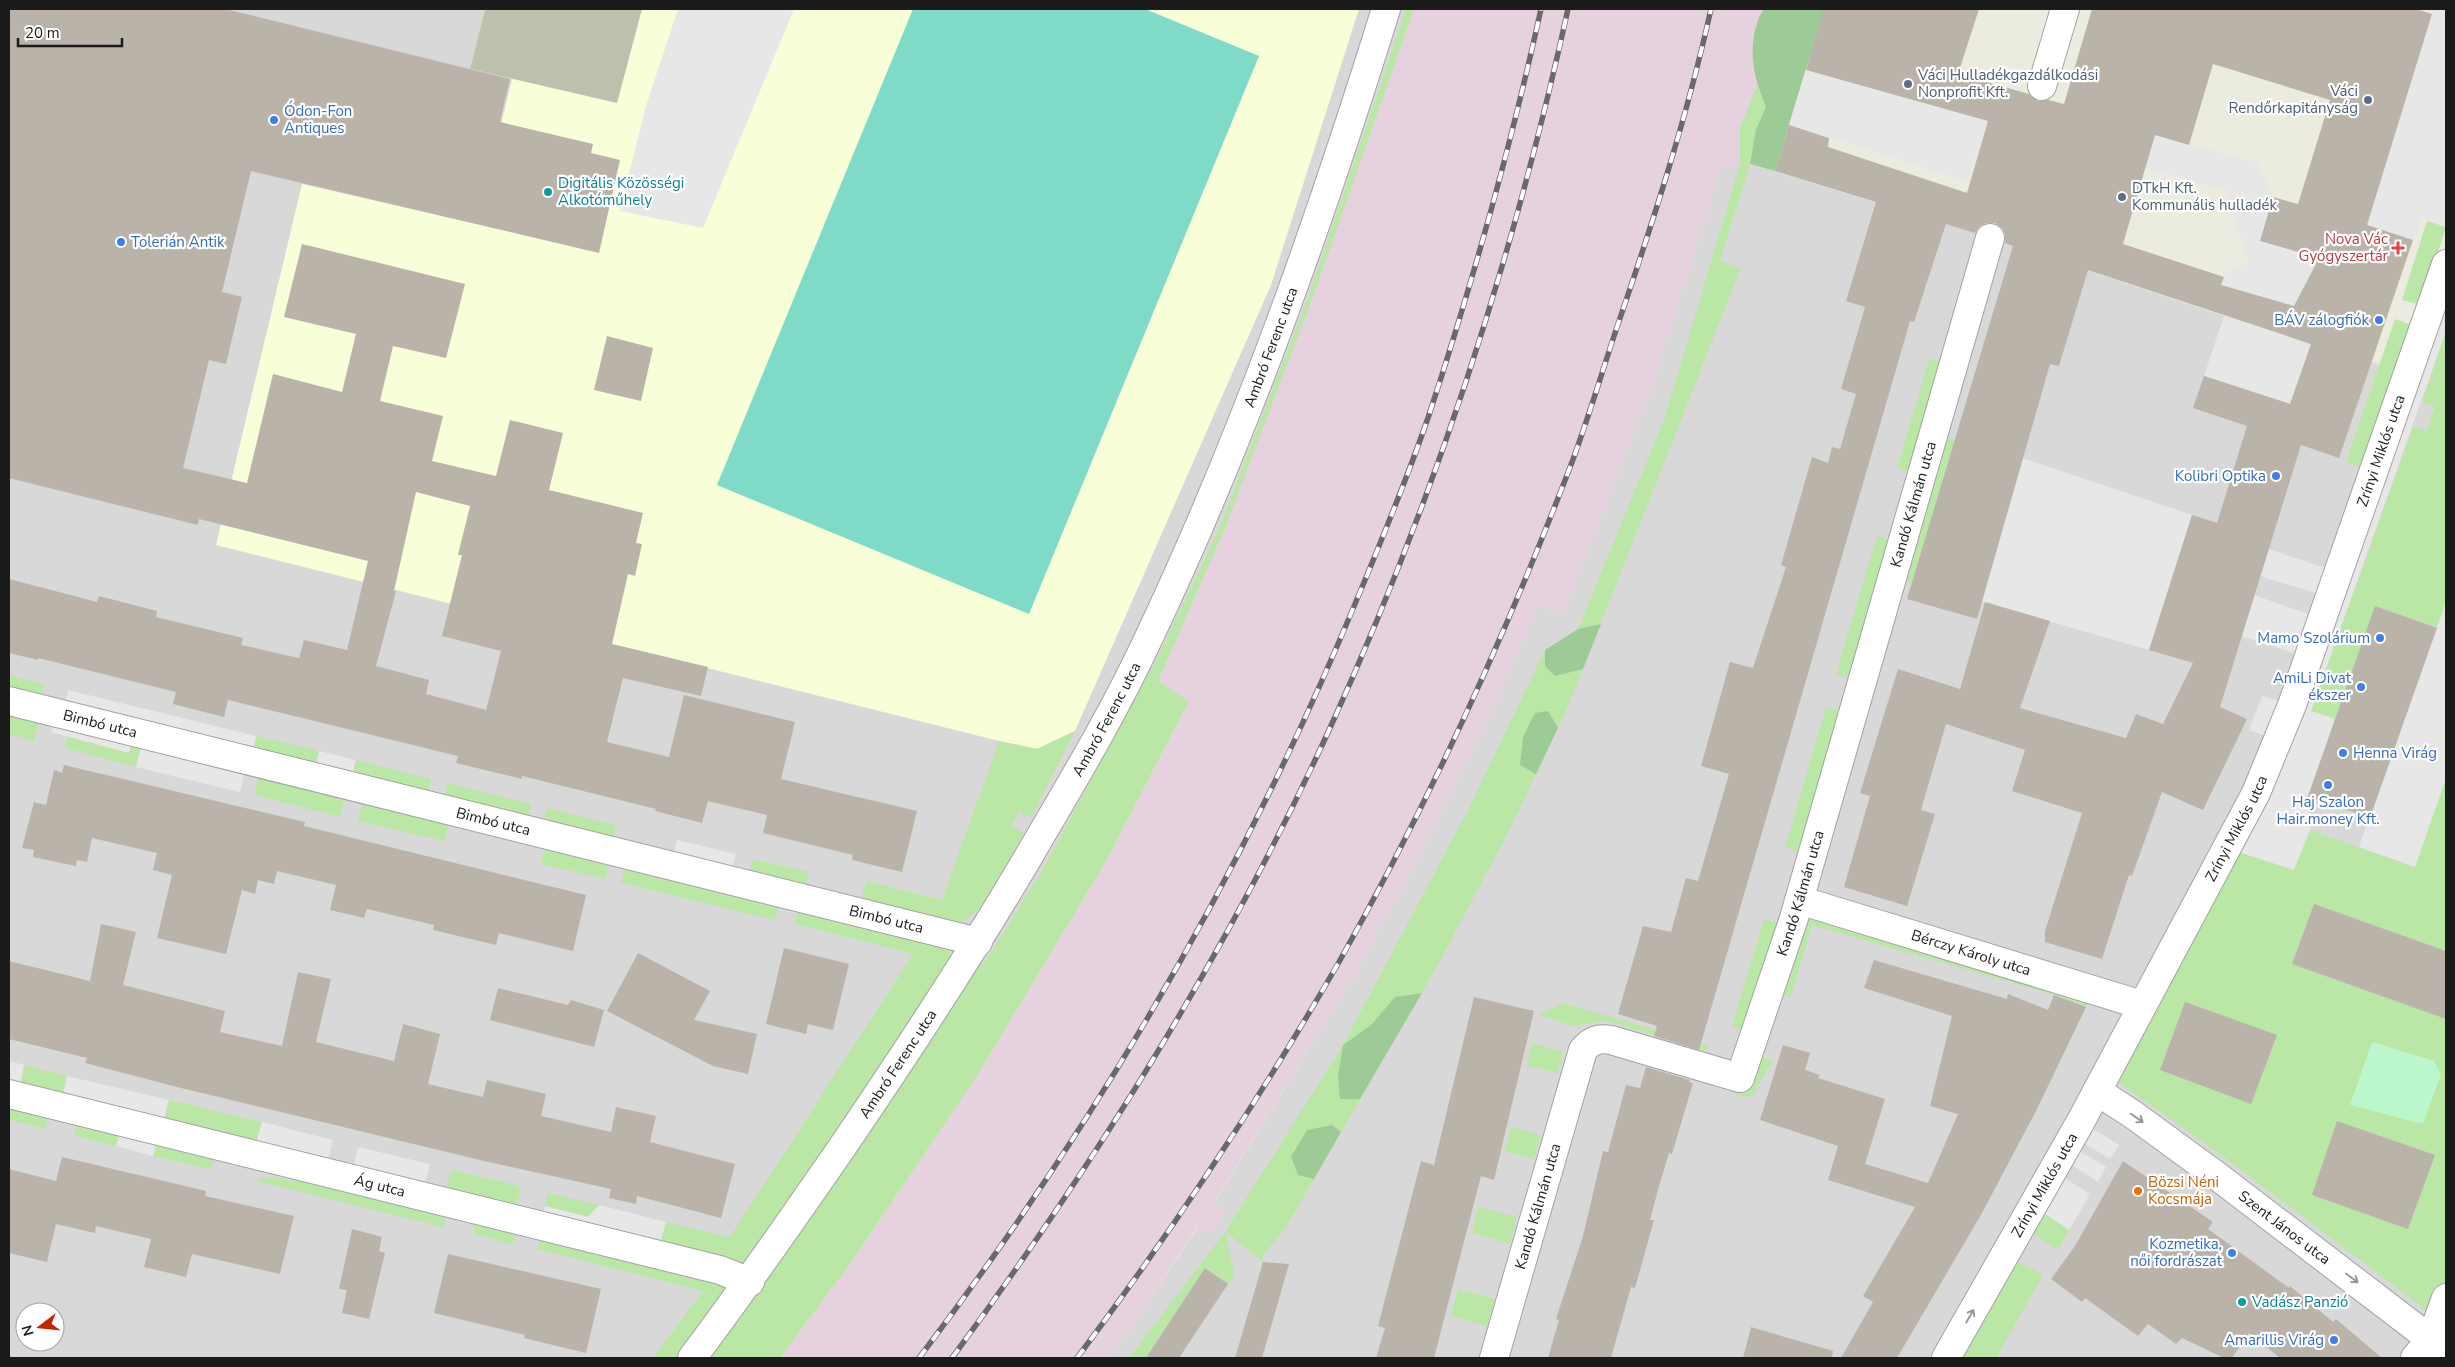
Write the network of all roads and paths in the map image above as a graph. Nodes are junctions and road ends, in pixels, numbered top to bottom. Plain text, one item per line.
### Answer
1 (1386, 9) edge
2 (2066, 9) edge
3 (2042, 86) dead end
4 (1990, 238) dead end
5 (2446, 264) edge
6 (9, 701) edge
7 (1799, 900) junction
8 (978, 942) junction
9 (2142, 1005) junction
10 (2097, 1091) junction
11 (9, 1094) edge
12 (750, 1282) junction
13 (2446, 1298) edge
14 (2431, 1350) edge
15 (692, 1358) edge
16 (1494, 1358) edge
17 (1946, 1358) edge

1 - 8 street, Ambró Ferenc utca
2 - 3 street
4 - 7 street, Kandó Kálmán utca
5 - 9 street, Zrínyi Miklós utca
6 - 8 street, Bimbó utca
7 - 9 street, Bérczy Károly utca
7 - 16 street, Kandó Kálmán utca
8 - 12 street, Ambró Ferenc utca
9 - 10 street, Zrínyi Miklós utca
10 -> 14 street, Szent János utca
17 -> 10 street, Zrínyi Miklós utca
11 - 12 street, Ág utca
12 - 15 street, Ambró Ferenc utca
13 - 14 street

